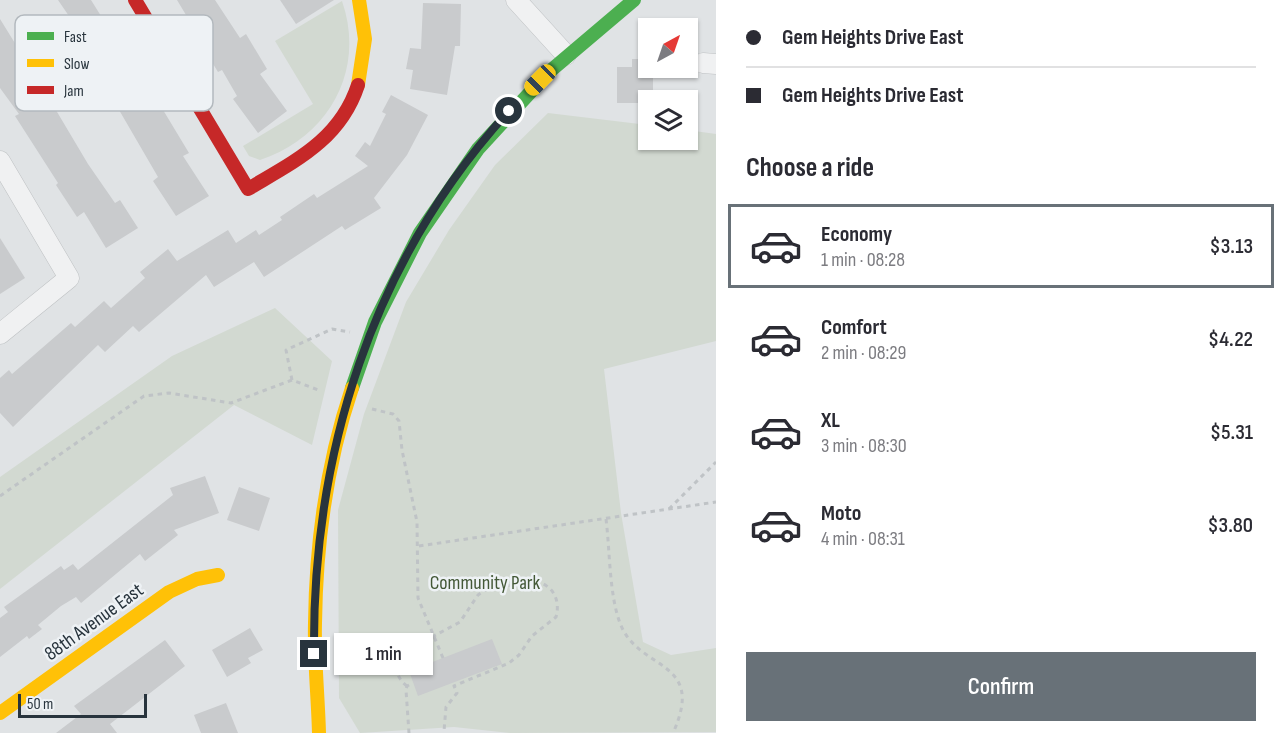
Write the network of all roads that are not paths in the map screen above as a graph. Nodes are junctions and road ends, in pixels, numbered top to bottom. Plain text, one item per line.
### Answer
1 (135, 0) edge
2 (359, 0) edge
3 (516, 0) edge
4 (634, 0) edge
5 (144, 15) edge
6 (566, 55) junction
7 (201, 111) edge
8 (0, 161) edge
9 (0, 334) edge
10 (218, 576) dead end
11 (0, 713) edge
12 (319, 733) edge

1 - 5 street
2 - 7 street
3 - 6 street
4 - 6 street
6 - 12 street
8 - 9 street
10 - 11 street, 88th Avenue East

